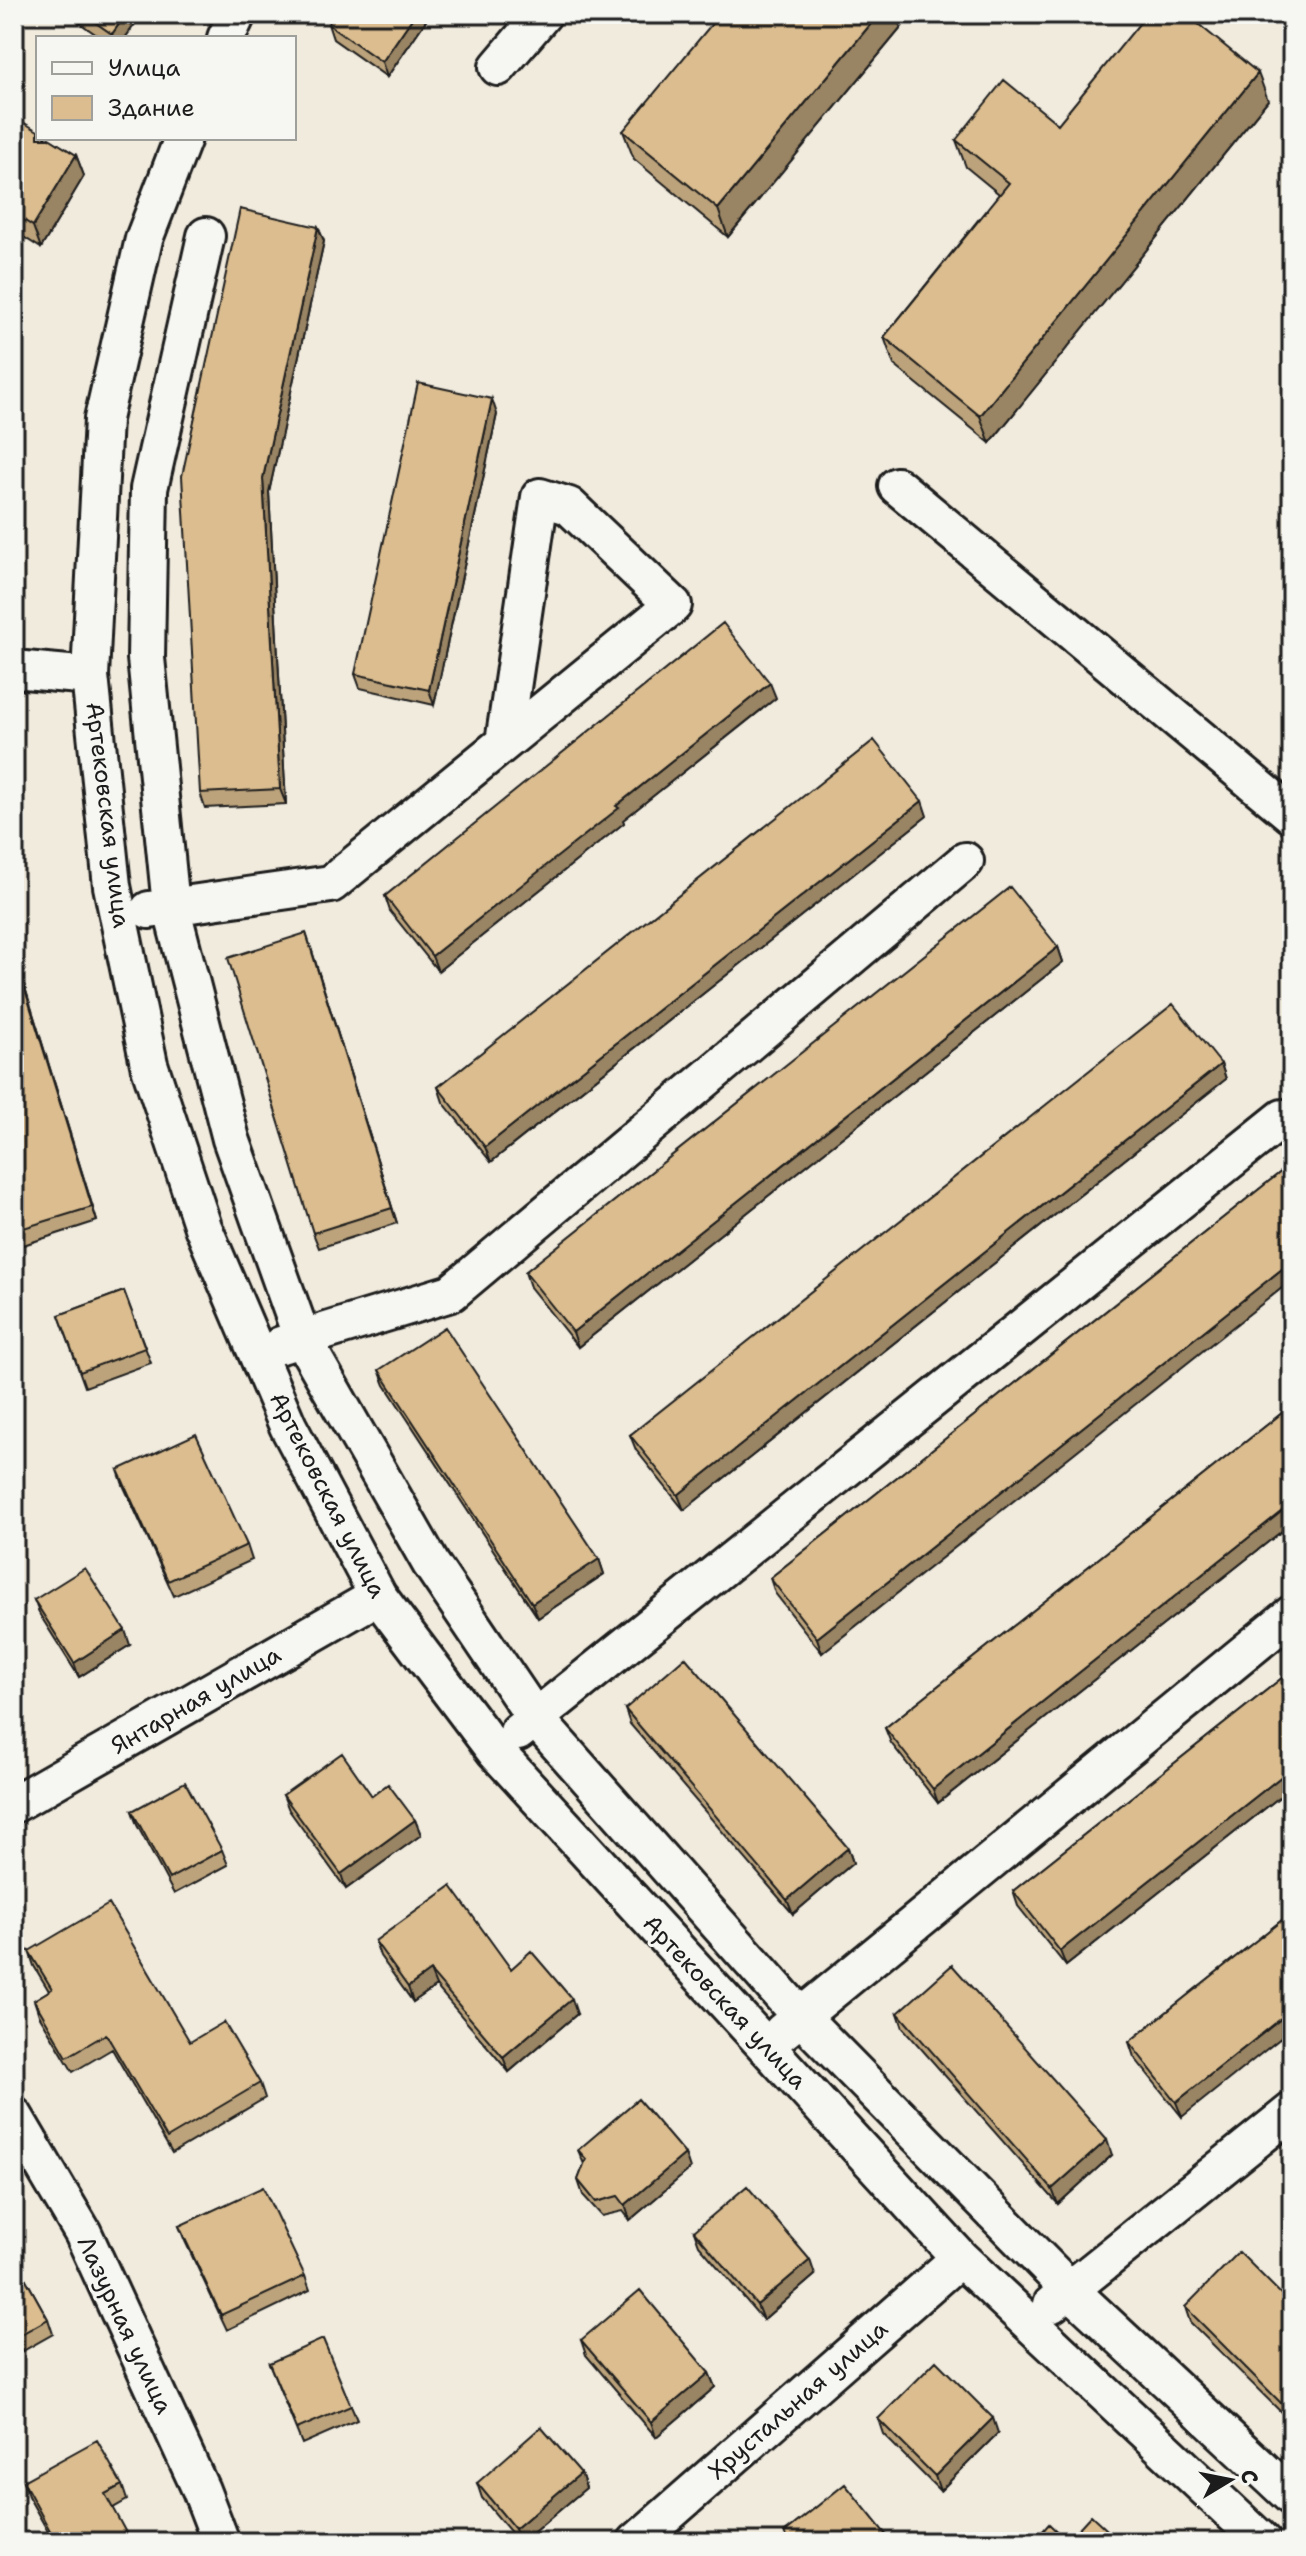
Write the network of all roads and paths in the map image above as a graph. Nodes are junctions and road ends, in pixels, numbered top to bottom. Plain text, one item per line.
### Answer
1 (237, 14) edge
2 (543, 14) edge
3 (227, 36) edge
4 (498, 67) dead end
5 (182, 140) edge
6 (206, 236) dead end
7 (100, 485) junction
8 (897, 486) dead end
9 (149, 489) junction
10 (14, 669) edge
11 (90, 676) junction
12 (504, 743) junction
13 (1292, 815) edge
14 (965, 861) dead end
15 (171, 906) junction
16 (119, 914) junction
17 (1283, 1118) dead end
18 (302, 1338) junction
19 (256, 1352) junction
20 (378, 1596) junction
21 (1292, 1614) edge
22 (535, 1718) junction
23 (495, 1751) junction
24 (14, 1804) edge
25 (800, 2016) junction
26 (765, 2045) junction
27 (1292, 2111) edge
28 (14, 2116) edge
29 (960, 2258) junction
30 (1070, 2290) junction
31 (1029, 2323) junction
32 (1292, 2497) edge
33 (221, 2542) edge
34 (636, 2542) edge
35 (1263, 2542) edge

1 - 3 street
2 - 4 street
5 - 7 street, Артековская улица
6 - 9 street
7 - 9 street
7 - 11 street, Артековская улица
8 - 13 street
9 - 15 street
10 - 11 street
11 - 16 street, Артековская улица
12 - 12 street
12 - 15 street
14 - 18 street
15 - 16 street
15 - 18 street
16 - 19 street, Артековская улица
17 - 22 street
18 - 19 street
18 - 22 street
19 - 20 street, Артековская улица
20 - 23 street, Артековская улица
20 - 24 street, Янтарная улица
21 - 25 street
22 - 23 street
22 - 25 street
23 - 26 street, Артековская улица
25 - 26 street
25 - 30 street
26 - 29 street, Артековская улица
27 - 30 street
28 - 33 street, Лазурная улица
29 - 31 street, Артековская улица
29 - 34 street, Хрустальная улица
30 - 31 street
30 - 32 street
31 - 35 street, Артековская улица

